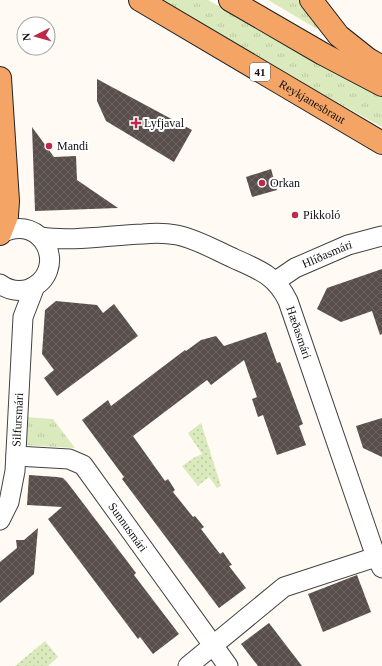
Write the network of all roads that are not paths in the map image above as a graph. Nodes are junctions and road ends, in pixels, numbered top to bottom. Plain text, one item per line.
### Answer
1 (140, 0) edge
2 (230, 0) edge
3 (311, 0) edge
4 (382, 67) edge
5 (0, 78) edge
6 (382, 85) edge
7 (382, 143) edge
8 (0, 234) edge
9 (382, 236) edge
10 (40, 237) junction
11 (94, 238) junction
12 (49, 266) junction
13 (276, 282) junction
14 (35, 286) junction
15 (5, 287) edge
16 (23, 317) junction
17 (16, 456) junction
18 (0, 520) edge
19 (380, 560) edge
20 (213, 645) junction
21 (188, 666) edge
22 (228, 666) edge

1 - 7 highway, Reykjanesbraut / 41
2 - 6 highway
3 - 4 highway
5 - 8 highway
8 - 10 street
9 - 13 street, Hlíðasmári
10 - 11 street, Hæðasmári
10 - 12 street
11 - 12 street, Hæðasmári
11 - 13 street, Hæðasmári
12 - 14 street, Hæðasmári
13 - 19 street, Hæðasmári
14 - 15 street
14 - 16 street, Silfursmári
15 - 16 street, Silfursmári
16 - 17 street, Silfursmári
17 - 18 street, Silfursmári
17 - 20 street, Sunnusmári
19 - 20 street
20 - 21 street
20 - 22 street, Sunnusmári

